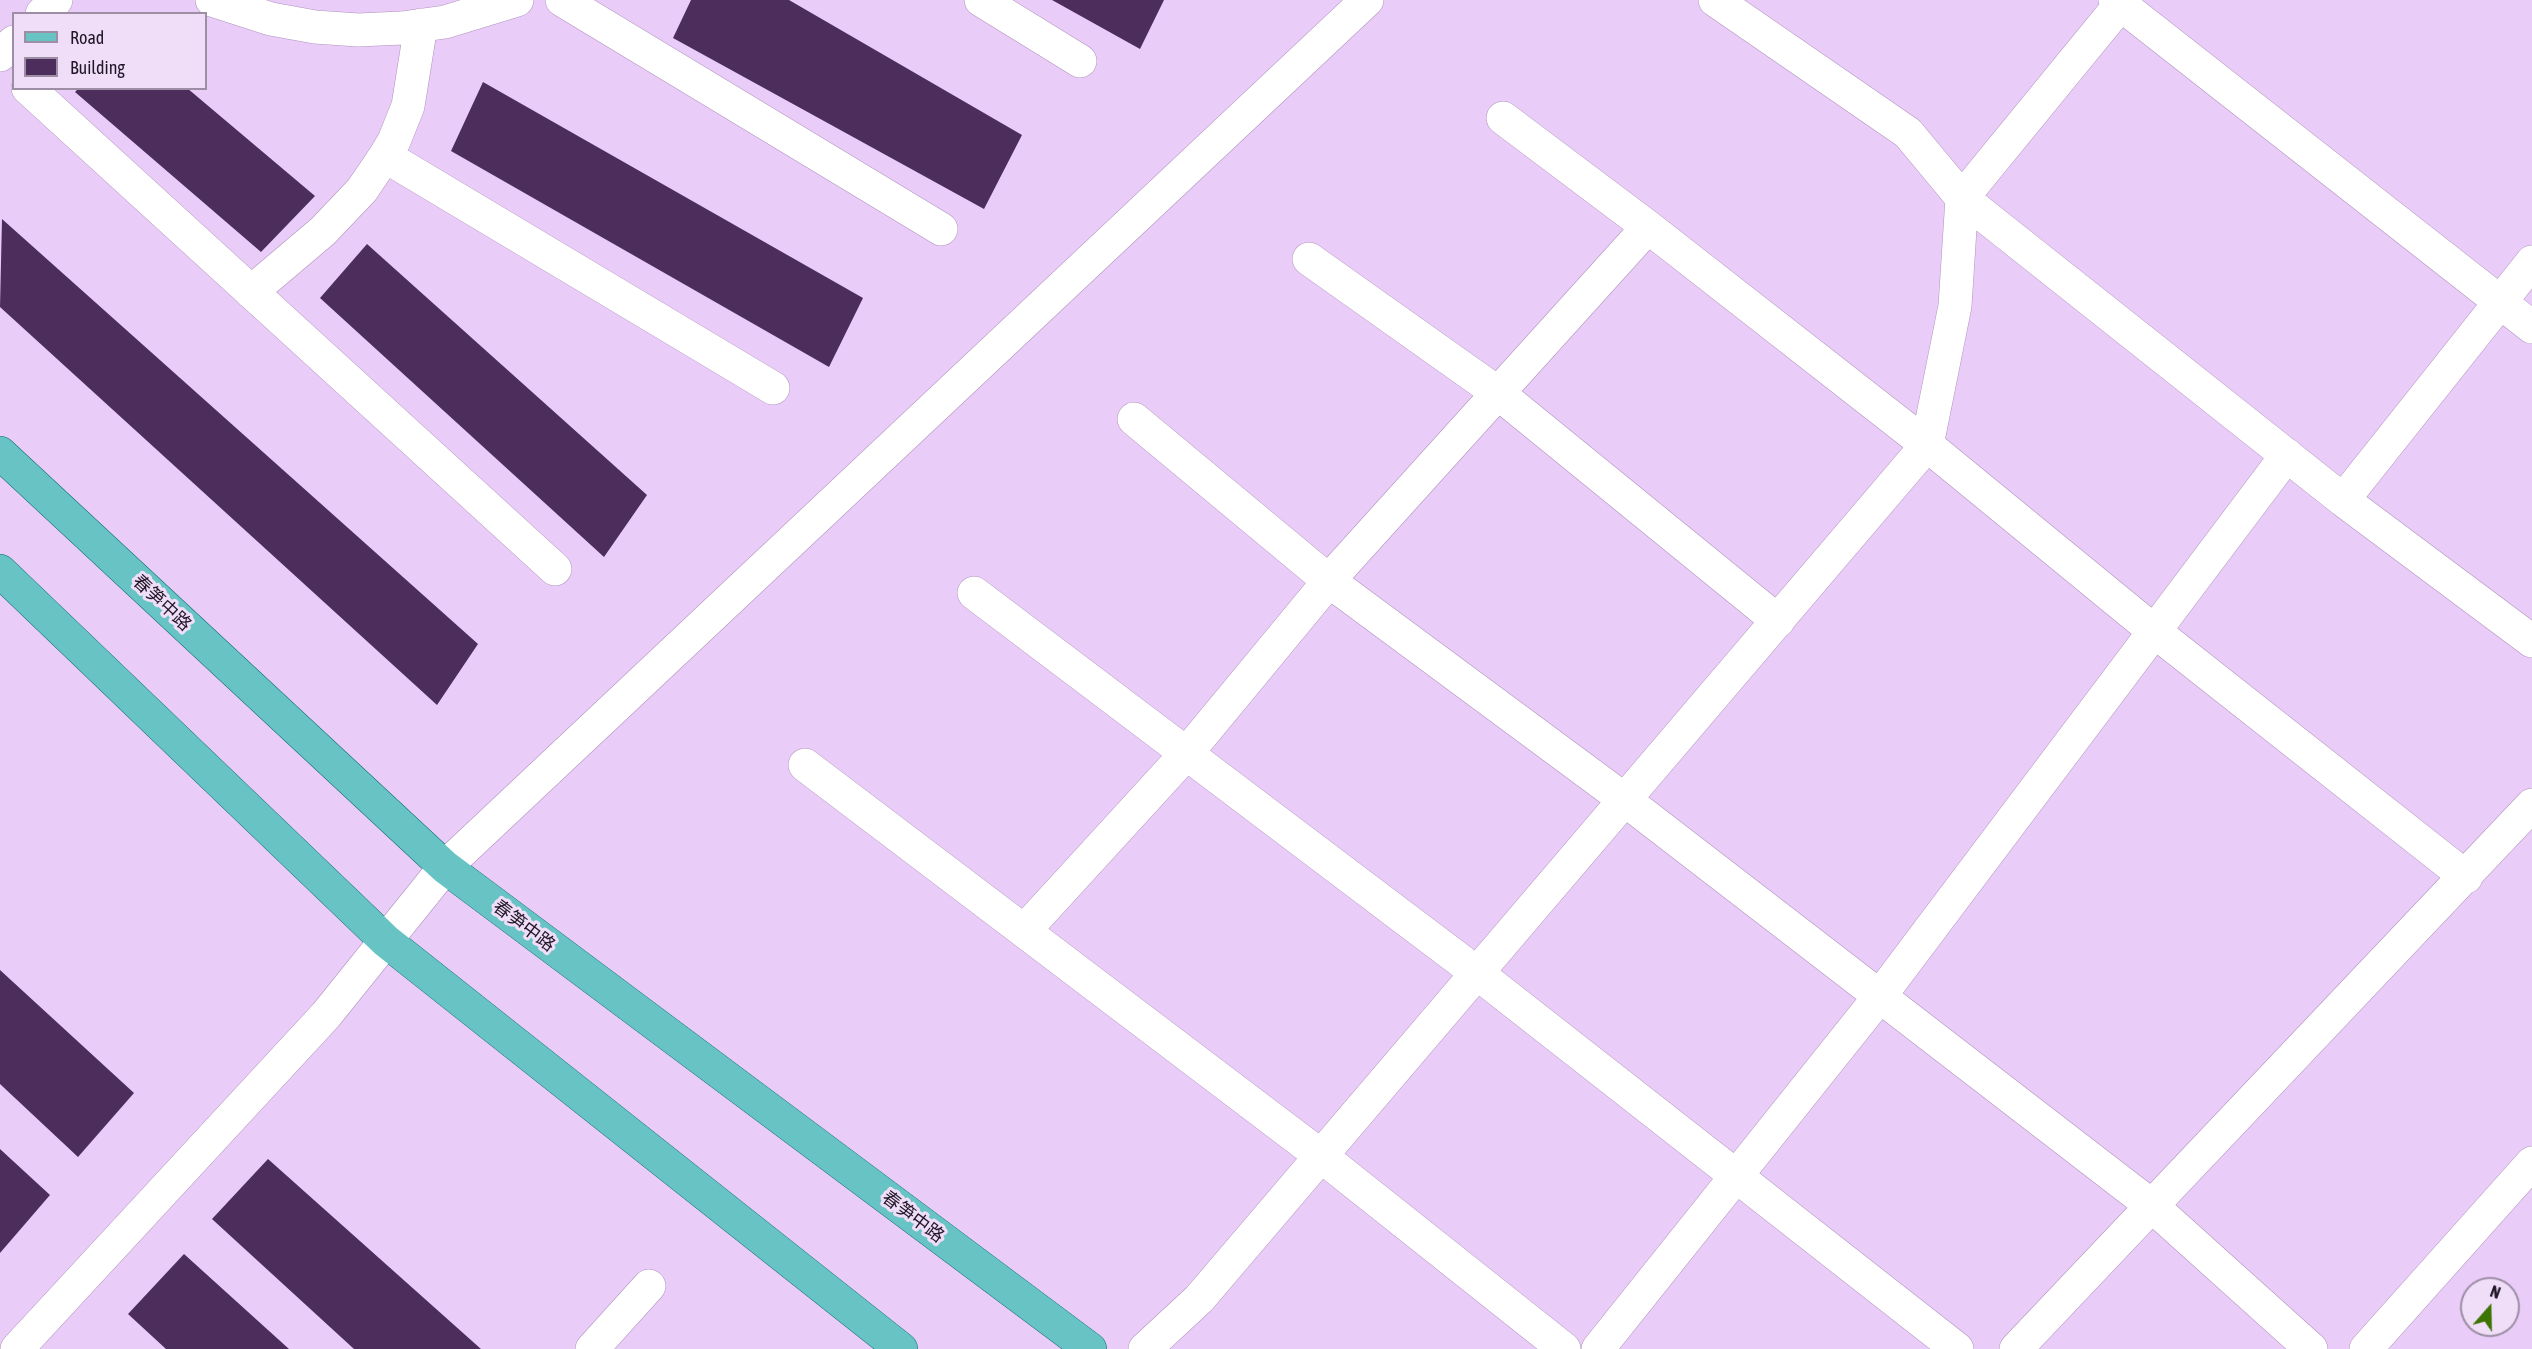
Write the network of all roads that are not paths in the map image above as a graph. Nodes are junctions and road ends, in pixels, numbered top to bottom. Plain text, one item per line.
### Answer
1 (56, 0) edge
2 (212, 0) edge
3 (517, 0) edge
4 (562, 0) edge
5 (981, 0) edge
6 (1367, 0) edge
7 (1715, 0) edge
8 (2120, 2) edge
9 (44, 12) edge
10 (421, 25) junction
11 (12, 44) edge
12 (0, 55) edge
13 (1080, 61) dead end
14 (0, 63) edge
15 (12, 74) edge
16 (30, 90) edge
17 (1503, 118) dead end
18 (385, 156) junction
19 (1962, 198) junction
20 (1648, 227) junction
21 (941, 229) dead end
22 (1309, 260) dead end
23 (2532, 262) edge
24 (251, 292) junction
25 (2500, 302) junction
26 (2532, 327) edge
27 (773, 388) dead end
28 (1498, 393) junction
29 (1134, 419) dead end
30 (1927, 446) junction
31 (0, 453) edge
32 (2287, 455) junction
33 (2343, 500) junction
34 (555, 569) dead end
35 (0, 571) edge
36 (1329, 581) junction
37 (974, 593) dead end
38 (1778, 621) junction
39 (2154, 631) junction
40 (2532, 641) edge
41 (1186, 754) junction
42 (805, 765) dead end
43 (1625, 800) junction
44 (2532, 805) edge
45 (445, 867) junction
46 (2466, 877) junction
47 (1024, 931) junction
48 (386, 941) junction
49 (1477, 974) junction
50 (1880, 996) junction
51 (1321, 1156) junction
52 (2532, 1162) edge
53 (1737, 1175) junction
54 (2152, 1206) junction
55 (649, 1286) dead end
56 (17, 1349) edge
57 (592, 1349) edge
58 (902, 1349) edge
59 (1090, 1349) edge
60 (1145, 1349) edge
61 (1564, 1349) edge
62 (1598, 1349) edge
63 (1957, 1349) edge
64 (2016, 1349) edge
65 (2311, 1349) edge
66 (2366, 1349) edge

1 - 9 street
2 - 10 street
3 - 10 street
4 - 21 street
5 - 13 street
6 - 45 street
7 - 19 street
8 - 19 street
8 - 25 street
10 - 18 street
11 - 12 street
14 - 15 street
16 - 24 street
17 - 20 street
18 - 24 street
18 - 27 street
19 - 30 street
19 - 32 street
20 - 28 street
20 - 30 street
22 - 28 street
23 - 25 street
24 - 34 street
25 - 26 street
25 - 33 street
28 - 36 street
28 - 38 street
29 - 36 street
30 - 38 street
30 - 39 street
31 - 45 main road, 春笋中路
32 - 33 street
32 - 39 street
33 - 40 street
35 - 48 main road
36 - 41 street
36 - 43 street
37 - 41 street
38 - 43 street
39 - 46 street
39 - 50 street
41 - 47 street
41 - 49 street
42 - 47 street
43 - 49 street
43 - 50 street
44 - 46 street
45 - 48 street
45 - 59 main road, 春笋中路
46 - 54 street
47 - 51 street
48 - 56 street
48 - 58 main road
49 - 51 street
49 - 53 street
50 - 53 street
50 - 54 street
51 - 60 street
51 - 61 street
52 - 66 street
53 - 62 street
53 - 63 street
54 - 64 street
54 - 65 street
55 - 57 street

